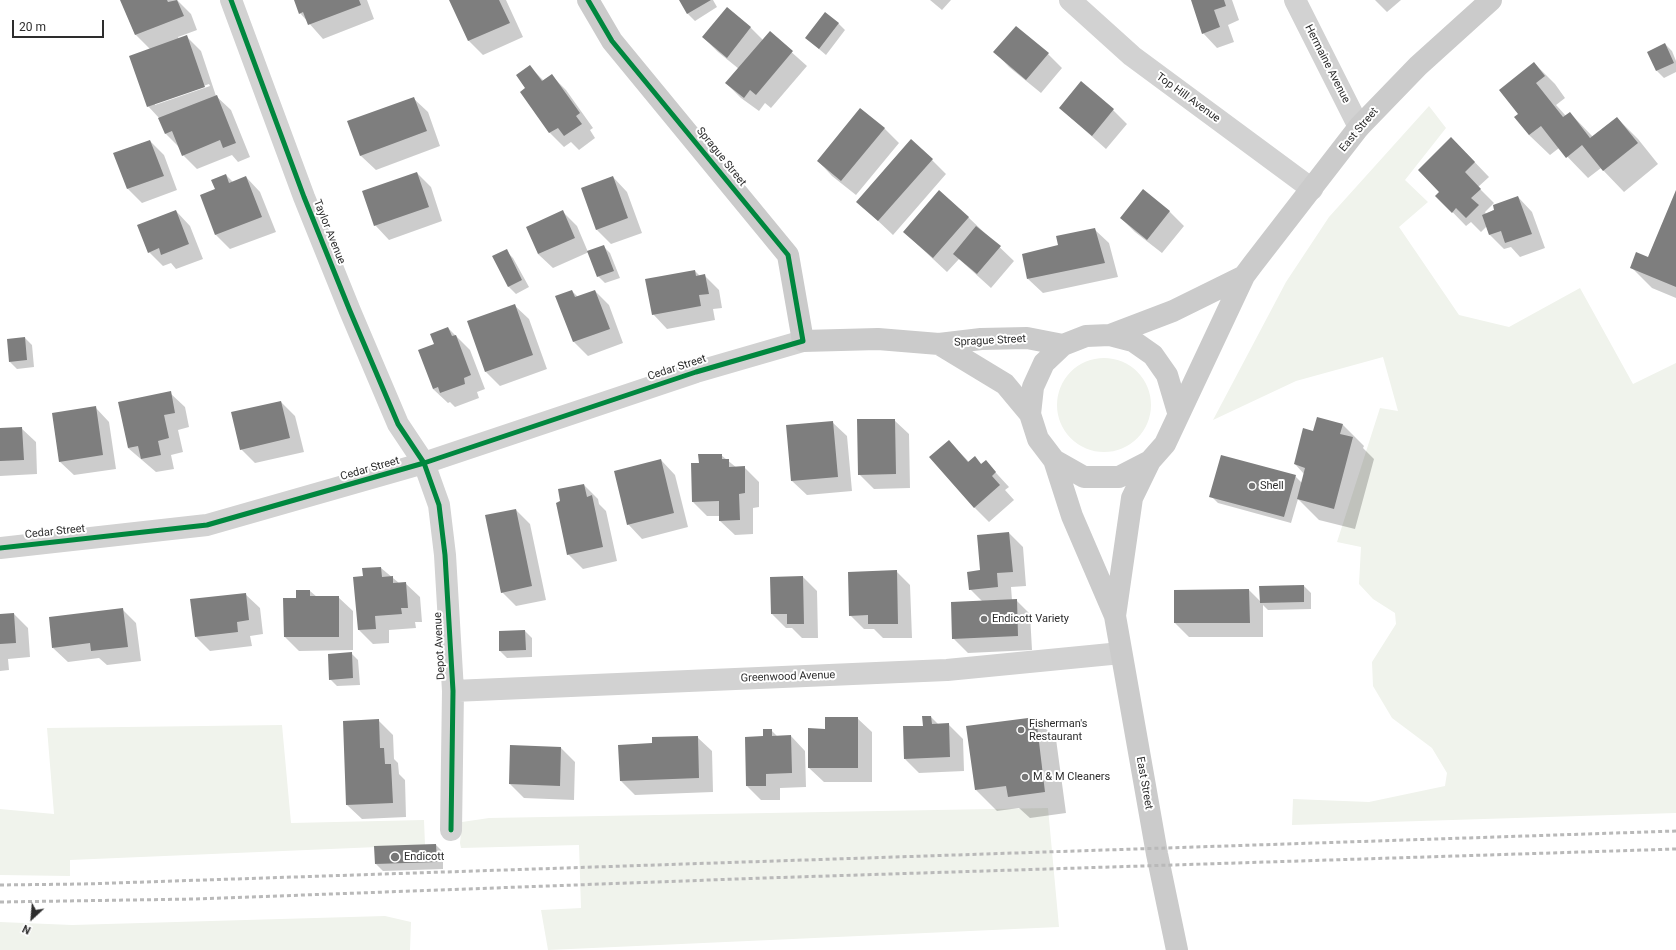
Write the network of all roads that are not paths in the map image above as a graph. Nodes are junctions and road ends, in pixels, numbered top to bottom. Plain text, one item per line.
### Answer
1 (231, 0) edge
2 (588, 0) edge
3 (1070, 0) edge
4 (1295, 0) edge
5 (1491, 0) edge
6 (1359, 127) junction
7 (1312, 190) junction
8 (1244, 276) junction
9 (1110, 335) junction
10 (803, 341) junction
11 (939, 344) junction
12 (1064, 346) junction
13 (1178, 412) junction
14 (1030, 414) junction
15 (1054, 460) junction
16 (1150, 461) junction
17 (424, 463) junction
18 (0, 548) edge
19 (1115, 616) junction
20 (1121, 653) junction
21 (453, 691) junction
22 (450, 830) dead end
23 (1177, 950) edge

1 - 17 street, Taylor Avenue
2 - 10 main road, Sprague Street
3 - 7 street, Top Hill Avenue
4 - 6 street, Hermaine Avenue
5 - 6 main road, East Street
6 - 7 main road, East Street
7 - 8 main road, East Street
8 - 9 main road, East Street
8 - 13 main road, East Street
9 - 12 main road
9 - 13 main road
10 - 11 main road, Sprague Street
10 - 17 street, Cedar Street
11 - 12 main road, Sprague Street
11 - 14 main road, Sprague Street
12 - 14 main road
13 - 16 main road, East Street
14 - 15 main road
15 - 16 main road
15 - 19 main road, East Street
16 - 19 main road, East Street
17 - 18 street, Cedar Street
17 - 21 street, Depot Avenue
19 - 20 main road, East Street
20 - 21 street, Greenwood Avenue
20 - 23 main road, East Street
21 - 22 street, Depot Avenue

